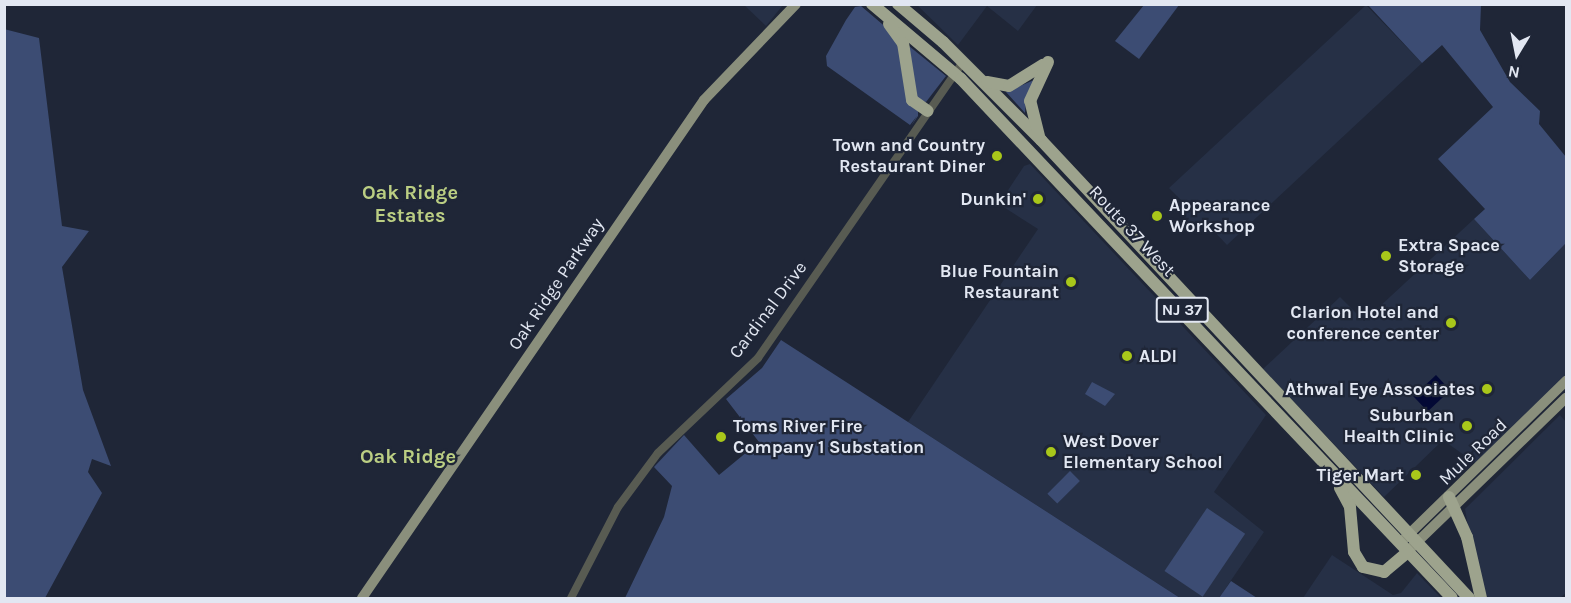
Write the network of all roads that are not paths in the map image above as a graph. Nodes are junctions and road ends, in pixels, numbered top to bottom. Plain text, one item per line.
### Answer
1 (796, 4) edge
2 (870, 4) edge
3 (898, 4) edge
4 (963, 62) junction
5 (955, 73) junction
6 (978, 77) junction
7 (928, 111) junction
8 (1041, 140) junction
9 (1566, 381) edge
10 (1566, 398) edge
11 (1546, 412) junction
12 (1512, 437) junction
13 (1521, 446) junction
14 (1331, 472) junction
15 (1453, 502) junction
16 (1413, 539) junction
17 (1403, 548) junction
18 (362, 598) edge
19 (571, 598) edge
20 (1452, 598) edge
21 (1469, 598) edge
22 (1481, 598) edge

1 - 18 main road, Oak Ridge Parkway
2 - 5 highway, Route 37 West / NJ 37
2 - 7 highway
3 - 4 highway, Route 37 West / NJ 37
4 - 5 street, Cardinal Drive
4 - 6 highway, Route 37 West / NJ 37
5 - 7 street, Cardinal Drive
5 - 14 highway, Route 37 West / NJ 37
6 - 8 highway, Route 37 West / NJ 37
6 - 8 highway
7 - 19 street, Cardinal Drive
8 - 16 highway, Route 37 West / NJ 37
9 - 11 main road, Mule Road
10 - 11 main road, Mule Road
11 - 12 main road, Mule Road
11 - 13 main road, Mule Road
12 - 13 main road
12 - 15 main road, Mule Road
13 - 15 main road, Mule Road
14 - 17 highway, Route 37 West / NJ 37
14 - 17 highway
15 - 16 main road, Mule Road
15 - 22 highway
16 - 17 main road, Mule Road
16 - 21 highway, Route 37 West / NJ 37
17 - 20 highway, Route 37 West / NJ 37

